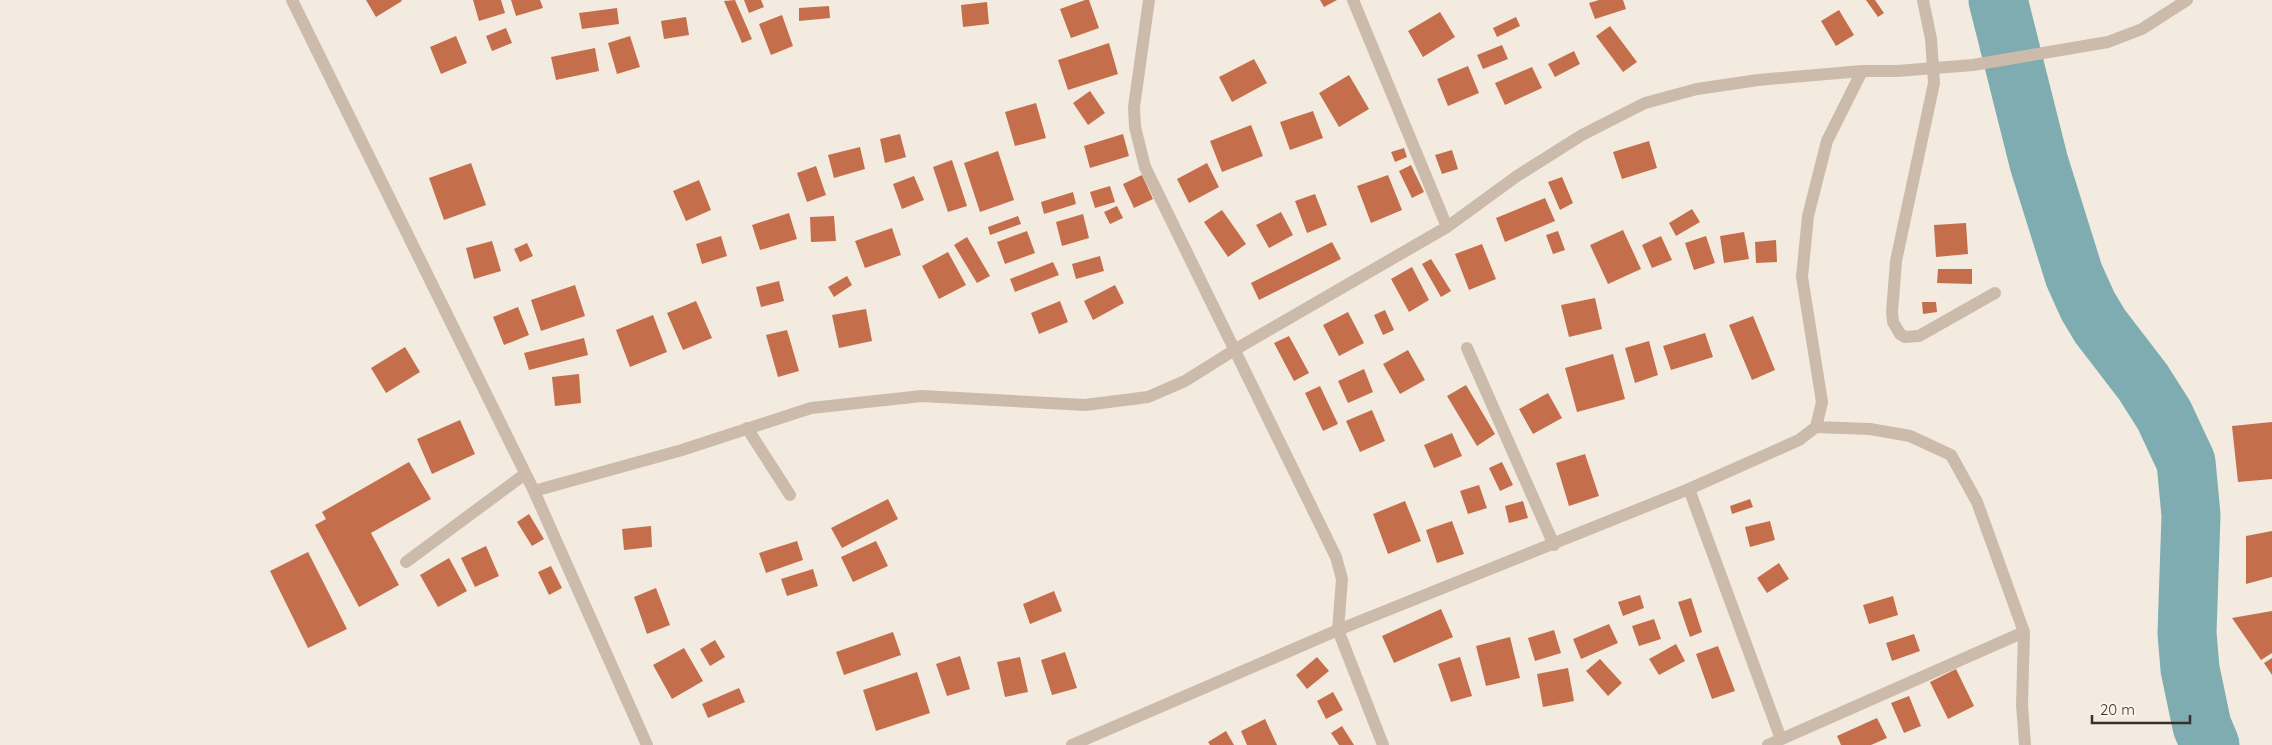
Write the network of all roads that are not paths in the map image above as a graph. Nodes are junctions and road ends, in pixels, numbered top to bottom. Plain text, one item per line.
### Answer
1 (292, 0) edge
2 (1149, 0) edge
3 (1353, 0) edge
4 (1924, 0) edge
5 (2187, 0) edge
6 (1935, 68) junction
7 (1862, 71) junction
8 (1447, 227) junction
9 (1995, 294) dead end
10 (1236, 348) junction
11 (1467, 348) dead end
12 (1816, 427) junction
13 (747, 428) junction
14 (525, 474) junction
15 (1689, 490) junction
16 (534, 491) junction
17 (790, 495) dead end
18 (1554, 545) junction
19 (406, 562) dead end
20 (1338, 630) junction
21 (2024, 632) junction
22 (1781, 739) junction
23 (647, 745) edge
24 (1072, 745) edge
25 (1383, 745) edge
26 (1768, 745) edge
27 (2026, 745) edge

1 - 14 street
2 - 10 street
3 - 8 street
4 - 6 street
5 - 6 street
6 - 7 street
6 - 9 street
7 - 8 street
7 - 12 street
8 - 10 street
10 - 13 street
10 - 20 street
11 - 18 street
12 - 15 street
12 - 21 street
13 - 16 street
13 - 17 street
14 - 16 street
14 - 19 street
15 - 18 street
15 - 22 street
16 - 23 street
18 - 20 street
20 - 24 street
20 - 25 street
21 - 22 street
21 - 27 street
22 - 26 street

